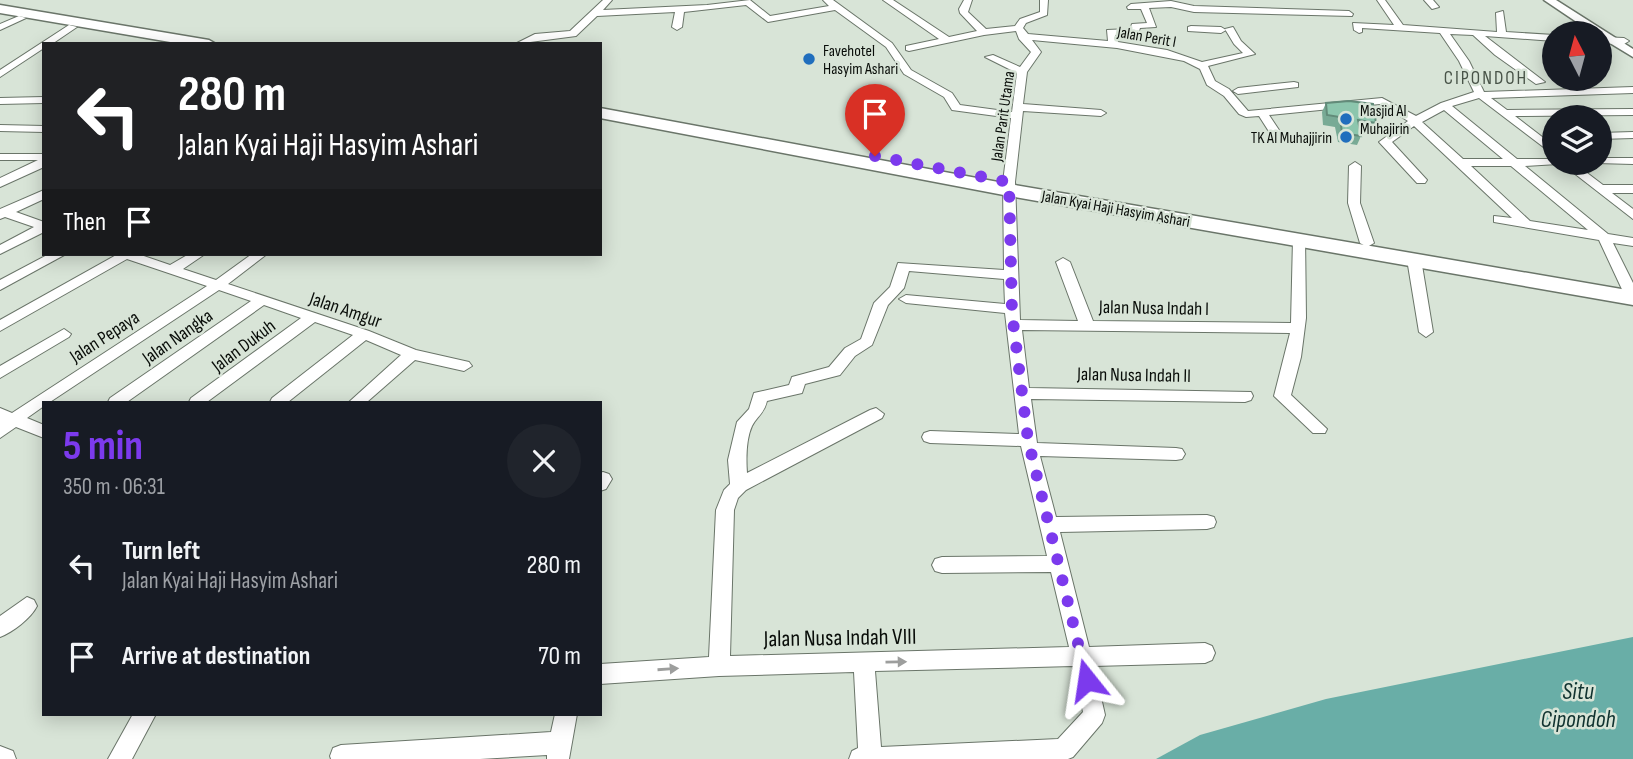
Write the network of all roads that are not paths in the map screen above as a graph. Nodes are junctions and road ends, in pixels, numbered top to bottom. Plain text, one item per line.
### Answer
1 (608, 0) edge
2 (887, 0) edge
3 (968, 0) edge
4 (1044, 0) edge
5 (1342, 0) edge
6 (1381, 0) edge
7 (1549, 0) edge
8 (1557, 0) edge
9 (746, 1) edge
10 (1171, 2) edge
11 (1218, 3) edge
12 (831, 4) edge
13 (1144, 6) junction
14 (1132, 7) dead end
15 (680, 9) junction
16 (1194, 9) junction
17 (0, 12) edge
18 (597, 13) junction
19 (1349, 13) junction
20 (1500, 13) dead end
21 (1580, 17) junction
22 (22, 18) junction
23 (0, 27) edge
24 (72, 27) junction
25 (677, 27) dead end
26 (1191, 29) dead end
27 (1206, 29) junction
28 (1401, 29) junction
29 (984, 32) junction
30 (1020, 32) junction
31 (1444, 32) junction
32 (1477, 33) junction
33 (1502, 35) junction
34 (1542, 37) edge
35 (946, 39) junction
36 (47, 42) edge
37 (167, 42) edge
38 (196, 42) edge
39 (525, 42) edge
40 (1615, 42) edge
41 (1163, 43) dead end
42 (42, 45) edge
43 (1114, 46) junction
44 (909, 48) dead end
45 (1169, 54) junction
46 (1633, 54) edge
47 (990, 57) dead end
48 (1201, 65) junction
49 (1022, 72) junction
50 (0, 74) edge
51 (1540, 82) dead end
52 (1294, 85) dead end
53 (1278, 87) junction
54 (1633, 90) edge
55 (1238, 91) dead end
56 (1480, 94) junction
57 (42, 100) edge
58 (0, 101) edge
59 (1445, 104) junction
60 (602, 107) edge
61 (1306, 107) junction
62 (1017, 112) junction
63 (1633, 112) edge
64 (602, 113) edge
65 (1101, 113) dead end
66 (1262, 113) junction
67 (1505, 113) junction
68 (1415, 121) junction
69 (0, 128) edge
70 (42, 129) edge
71 (1633, 135) edge
72 (1612, 136) edge
73 (1534, 137) junction
74 (1542, 137) edge
75 (1279, 139) dead end
76 (1542, 143) edge
77 (0, 157) edge
78 (42, 157) edge
79 (1612, 161) edge
80 (1633, 161) edge
81 (1514, 162) junction
82 (1542, 162) edge
83 (42, 163) edge
84 (1460, 163) junction
85 (1355, 166) dead end
86 (1582, 175) edge
87 (1421, 180) dead end
88 (0, 183) edge
89 (1009, 186) junction
90 (1600, 189) junction
91 (1633, 189) edge
92 (42, 195) edge
93 (2, 213) edge
94 (1633, 215) edge
95 (1498, 219) dead end
96 (1526, 224) junction
97 (42, 225) edge
98 (42, 227) edge
99 (1604, 237) junction
100 (1300, 239) junction
101 (1633, 242) edge
102 (1367, 243) junction
103 (0, 250) edge
104 (55, 256) edge
105 (122, 256) edge
106 (132, 256) edge
107 (195, 256) edge
108 (257, 256) edge
109 (1414, 259) junction
110 (1063, 262) dead end
111 (171, 270) junction
112 (1011, 275) junction
113 (0, 286) edge
114 (216, 286) junction
115 (1632, 293) edge
116 (906, 299) dead end
117 (261, 301) junction
118 (1014, 317) junction
119 (312, 318) junction
120 (1087, 325) junction
121 (0, 326) edge
122 (1293, 328) dead end
123 (1426, 332) dead end
124 (64, 334) dead end
125 (364, 334) junction
126 (412, 354) junction
127 (464, 366) dead end
128 (0, 373) edge
129 (1021, 393) junction
130 (1245, 396) dead end
131 (117, 401) edge
132 (198, 401) edge
133 (283, 401) edge
134 (358, 401) edge
135 (876, 414) dead end
136 (7, 417) edge
137 (1319, 429) dead end
138 (42, 431) edge
139 (0, 432) edge
140 (930, 437) dead end
141 (1029, 444) junction
142 (1176, 454) dead end
143 (739, 486) junction
144 (1207, 522) dead end
145 (1047, 525) junction
146 (1057, 564) junction
147 (942, 565) dead end
148 (27, 606) dead end
149 (0, 628) edge
150 (1205, 653) dead end
151 (1080, 657) junction
152 (864, 662) junction
153 (719, 666) junction
154 (602, 674) edge
155 (144, 716) edge
156 (566, 716) edge
157 (559, 751) edge
158 (341, 756) dead end
159 (975, 757) edge
160 (119, 759) edge
161 (860, 759) edge
162 (870, 759) edge

1 - 18 street
2 - 35 street
3 - 29 street
4 - 30 street
5 - 19 street
6 - 28 street
7 - 21 street
8 - 21 street
9 - 12 street
9 - 15 street
10 - 13 street
10 - 16 street
11 - 16 street
11 - 19 street
12 - 62 street
13 - 14 street
13 - 43 street
15 - 18 street
15 - 25 street
16 - 27 street
17 - 22 main road
17 - 38 main road
18 - 39 street
19 - 28 street
20 - 33 street
21 - 40 street
22 - 23 street
22 - 24 main road
24 - 36 street
24 - 37 main road
26 - 27 street
27 - 48 street
28 - 31 street
29 - 30 street, Jalan Perit I
29 - 35 street, Jalan Perit I
30 - 43 street, Jalan Perit I
30 - 49 street, Jalan Parit Utama
31 - 32 street
31 - 56 street
32 - 33 street
32 - 51 street
33 - 34 street
35 - 44 street, Jalan Perit I
40 - 46 street
41 - 45 street
42 - 50 street
43 - 45 street, Jalan Perit I
45 - 48 street, Jalan Perit I
47 - 49 street
48 - 66 street, Jalan Perit I
49 - 62 street, Jalan Parit Utama
52 - 53 street
53 - 55 street
53 - 61 street
54 - 56 street
56 - 59 street
56 - 67 street
57 - 58 street
59 - 68 street
59 - 81 street
60 - 89 main road, Jalan Kyai Haji Hasyim Ashari
61 - 66 street
61 - 68 street
62 - 65 street
62 - 89 street, Jalan Parit Utama
63 - 67 street
64 - 89 main road, Jalan Kyai Haji Hasyim Ashari
66 - 75 street
67 - 73 street
68 - 84 street
68 - 87 street
69 - 70 street
71 - 72 street
73 - 74 street
73 - 76 street
77 - 78 street
79 - 80 street
81 - 82 street
81 - 84 street
81 - 99 street
83 - 88 street
84 - 96 street
85 - 102 street
86 - 90 street
89 - 100 main road, Jalan Kyai Haji Hasyim Ashari
89 - 102 main road, Jalan Kyai Haji Hasyim Ashari
89 - 112 street, Jalan Parit Utama
90 - 91 street
90 - 94 street
92 - 93 street
93 - 97 street
95 - 96 street
96 - 99 street
98 - 103 street
99 - 101 street
99 - 115 street
100 - 109 main road, Jalan Kyai Haji Hasyim Ashari
100 - 137 street
102 - 115 main road, Jalan Kyai Haji Hasyim Ashari
104 - 113 street
105 - 121 street
106 - 111 street, Jalan Amgur
107 - 111 street
108 - 114 street, Jalan Pepaya
109 - 115 main road, Jalan Kyai Haji Hasyim Ashari
109 - 123 street
110 - 120 street
111 - 114 street, Jalan Amgur
112 - 118 street, Jalan Parit Utama
112 - 143 street
114 - 117 street, Jalan Amgur
114 - 136 street, Jalan Pepaya
116 - 118 street, Jalan Nusa Indah I
117 - 119 street, Jalan Amgur
117 - 131 street, Jalan Nangka
118 - 120 street, Jalan Nusa Indah I
118 - 129 street, Jalan Parit Utama
119 - 125 street, Jalan Amgur
119 - 132 street, Jalan Dukuh
120 - 122 street, Jalan Nusa Indah I
124 - 128 street
125 - 126 street, Jalan Amgur
125 - 133 street
126 - 127 street, Jalan Amgur
126 - 134 street
129 - 130 street, Jalan Nusa Indah II
129 - 141 street, Jalan Parit Utama
135 - 143 street
136 - 138 street
136 - 139 street, Jalan Pepaya
140 - 141 street
141 - 142 street
141 - 145 street, Jalan Parit Utama
143 - 153 street
144 - 145 street
145 - 146 street, Jalan Parit Utama
146 - 147 street
146 - 151 street, Jalan Parit Utama
148 - 149 street
150 - 151 street, Jalan Nusa Indah VIII
152 -> 151 street, Jalan Nusa Indah VIII
151 - 159 street, Jalan Parit Utama
152 - 153 street, Jalan Nusa Indah VIII
152 - 162 street
154 -> 153 street, Jalan Nusa Indah VIII
155 - 160 street
156 - 157 street
157 - 158 street
159 - 162 street
161 - 162 street

